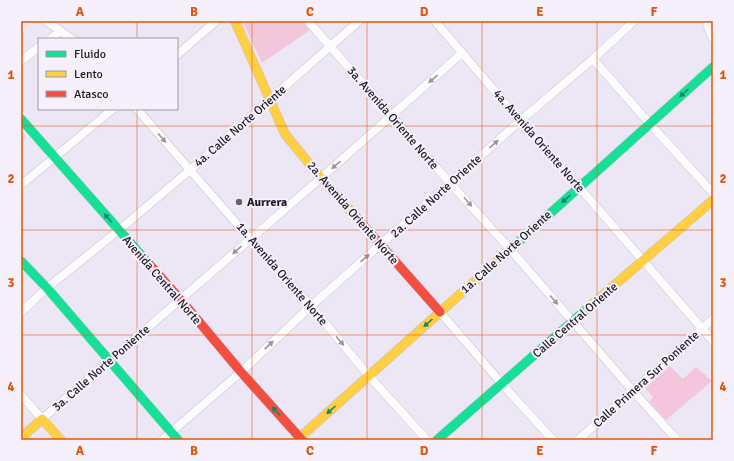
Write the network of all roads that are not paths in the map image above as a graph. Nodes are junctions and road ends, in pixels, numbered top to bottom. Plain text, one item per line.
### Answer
1 (46, 21) edge
2 (216, 21) edge
3 (235, 21) edge
4 (308, 21) edge
5 (359, 21) edge
6 (435, 21) edge
7 (706, 21) edge
8 (632, 22) edge
9 (61, 31) junction
10 (51, 38) edge
11 (71, 38) edge
12 (713, 39) edge
13 (331, 46) junction
14 (38, 48) edge
15 (462, 53) junction
16 (178, 54) edge
17 (593, 59) junction
18 (21, 60) edge
19 (713, 67) edge
20 (270, 99) junction
21 (112, 110) edge
22 (138, 110) edge
23 (391, 116) junction
24 (21, 119) edge
25 (520, 121) junction
26 (650, 124) junction
27 (54, 157) junction
28 (190, 170) junction
29 (321, 178) junction
30 (450, 183) junction
31 (21, 185) edge
32 (579, 187) junction
33 (713, 193) edge
34 (713, 200) edge
35 (118, 230) junction
36 (250, 239) junction
37 (380, 246) junction
38 (510, 249) junction
39 (21, 261) edge
40 (643, 261) junction
41 (47, 288) junction
42 (180, 299) junction
43 (311, 306) junction
44 (21, 312) edge
45 (440, 312) junction
46 (713, 319) edge
47 (573, 322) junction
48 (702, 329) junction
49 (713, 341) edge
50 (110, 360) junction
51 (241, 372) junction
52 (369, 376) junction
53 (502, 384) junction
54 (633, 391) junction
55 (21, 395) edge
56 (42, 419) junction
57 (172, 432) junction
58 (21, 438) edge
59 (300, 439) edge
60 (61, 440) edge
61 (162, 440) edge
62 (178, 440) edge
63 (427, 440) edge
64 (437, 440) edge
65 (553, 440) edge
66 (578, 440) edge
67 (677, 440) edge

1 - 9 street
2 - 16 street
3 - 20 street, 2a. Avenida Oriente Norte
4 - 13 street, 3a. Avenida Oriente Norte
5 - 13 street, 4a. Calle Norte Oriente
6 - 15 street, 4a. Avenida Oriente Norte
7 - 12 street
8 - 17 street, 2a. Calle Norte Oriente
9 - 10 street
9 - 11 street
13 - 20 street, 4a. Calle Norte Oriente
13 - 23 street, 3a. Avenida Oriente Norte
14 - 18 street
15 -> 23 street, 3a. Calle Norte Poniente
15 - 25 street, 4a. Avenida Oriente Norte
17 - 25 street, 2a. Calle Norte Oriente
17 - 26 street
19 -> 26 street, 1a. Calle Norte Oriente
20 - 28 street, 4a. Calle Norte Oriente
20 - 29 street, 2a. Avenida Oriente Norte
21 - 27 street
22 -> 28 street, 1a. Avenida Oriente Norte
23 -> 29 street, 3a. Calle Norte Poniente
23 - 30 street, 3a. Avenida Oriente Norte
24 - 27 street, Avenida Central Norte
30 -> 25 street, 2a. Calle Norte Oriente
25 - 32 street, 4a. Avenida Oriente Norte
26 - 32 street, 1a. Calle Norte Oriente
26 - 33 street
27 - 31 street
35 -> 27 street, Avenida Central Norte
28 - 35 street, 4a. Calle Norte Oriente
28 - 36 street, 1a. Avenida Oriente Norte
29 - 36 street, 3a. Calle Norte Poniente
29 - 37 street, 2a. Avenida Oriente Norte
30 - 37 street, 2a. Calle Norte Oriente
30 -> 38 street, 3a. Avenida Oriente Norte
32 -> 38 street, 1a. Calle Norte Oriente
32 - 40 street, 4a. Avenida Oriente Norte
34 - 40 street, Calle Central Oriente
35 - 41 street, 4a. Calle Norte Oriente
35 - 42 street, Avenida Central Norte
36 -> 42 street, 3a. Calle Norte Poniente
36 - 43 street, 1a. Avenida Oriente Norte
43 -> 37 street, 2a. Calle Norte Oriente
37 - 45 street, 2a. Avenida Oriente Norte
38 - 45 street, 1a. Calle Norte Oriente
38 -> 47 street, 3a. Avenida Oriente Norte
39 - 41 street
40 - 47 street, Calle Central Oriente
40 - 48 street, 4a. Avenida Oriente Norte
41 - 44 street, 4a. Calle Norte Oriente
41 - 50 street
42 - 50 street, 3a. Calle Norte Poniente
42 - 51 street, Avenida Central Norte
51 -> 43 street, 2a. Calle Norte Oriente
43 -> 52 street, 1a. Avenida Oriente Norte
45 -> 52 street, 1a. Calle Norte Oriente
45 - 53 street, 2a. Avenida Oriente Norte
46 - 48 street, Calle Primera Sur Poniente
47 - 53 street, Calle Central Oriente
47 - 54 street, 3a. Avenida Oriente Norte
48 - 49 street, 4a. Avenida Oriente Norte
48 - 54 street, Calle Primera Sur Poniente
50 - 56 street, 3a. Calle Norte Poniente
50 - 57 street
51 - 57 street, 2a. Calle Norte Oriente
59 -> 51 street, Avenida Central Norte
52 -> 59 street, 1a. Calle Norte Oriente
52 - 63 street, 1a. Avenida Oriente Norte
53 - 64 street, Calle Central Oriente
53 - 65 street, 2a. Avenida Oriente Norte
54 - 66 street, Calle Primera Sur Poniente
54 - 67 street, 3a. Avenida Oriente Norte
55 - 56 street
56 - 58 street, 3a. Calle Norte Poniente
56 - 60 street
57 - 61 street, 2a. Calle Norte Oriente
57 - 62 street

